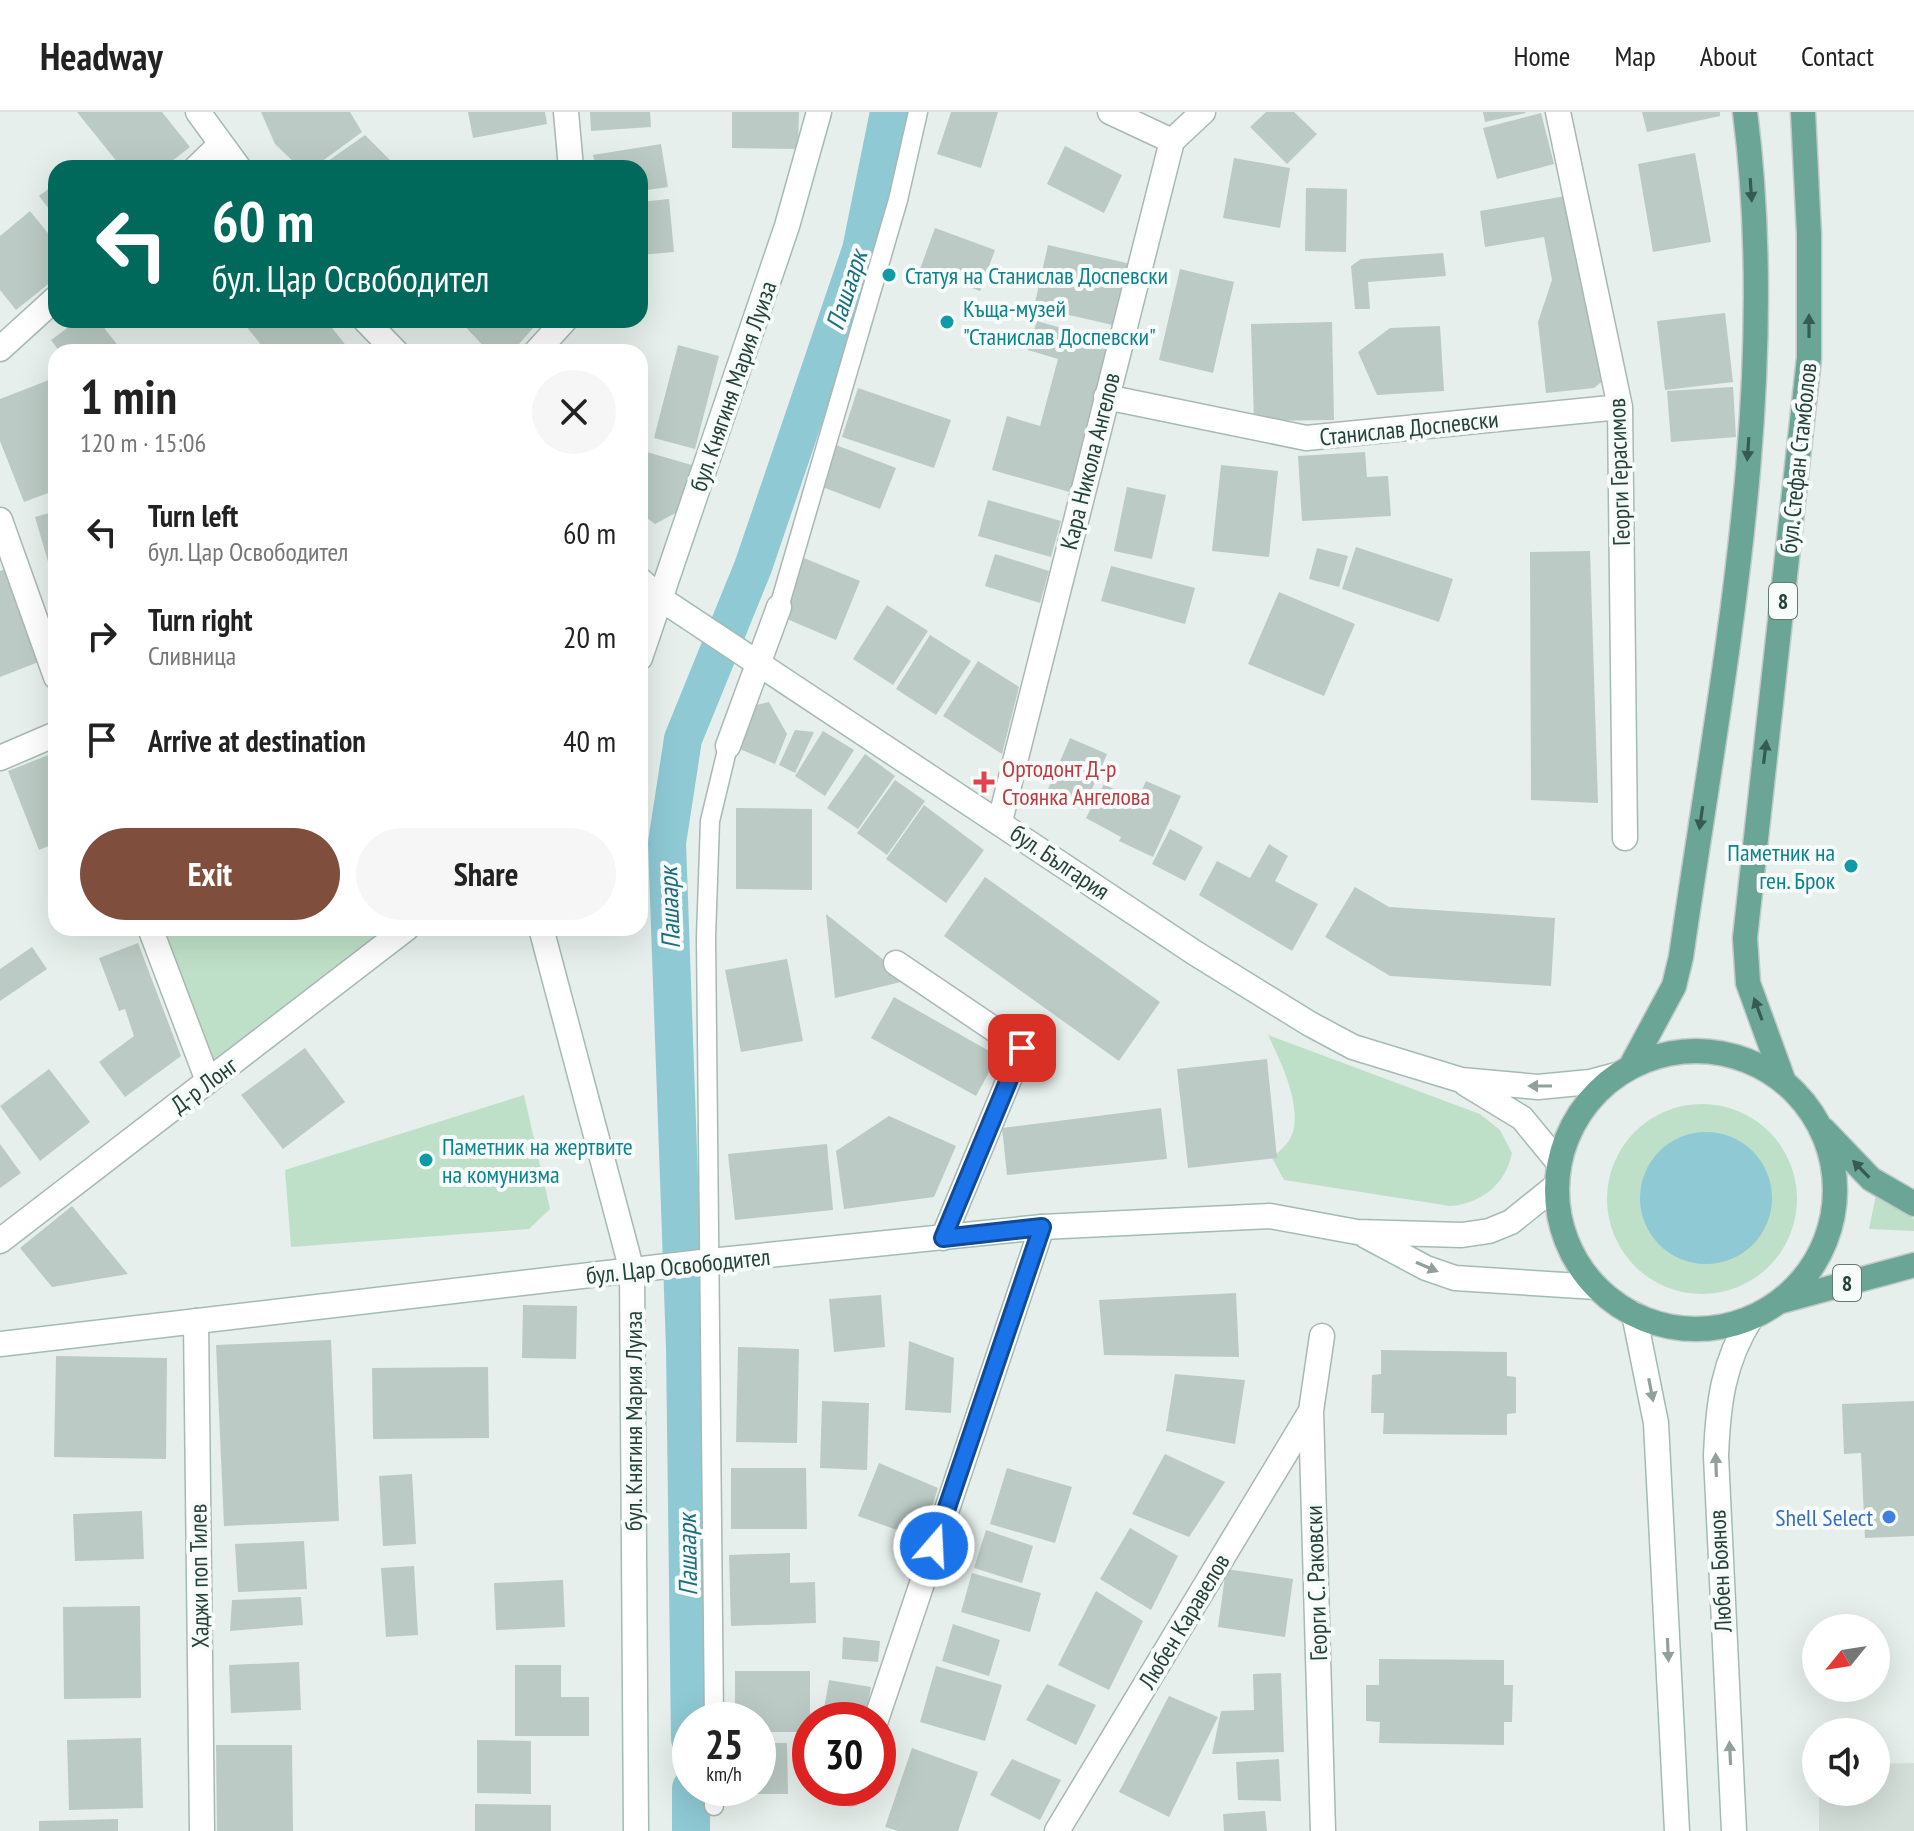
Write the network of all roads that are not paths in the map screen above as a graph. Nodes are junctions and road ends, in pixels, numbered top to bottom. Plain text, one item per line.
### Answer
1 (198, 112) edge
2 (566, 112) edge
3 (819, 112) edge
4 (918, 112) edge
5 (1110, 112) edge
6 (1203, 112) edge
7 (1558, 112) edge
8 (1745, 112) edge
9 (1803, 112) edge
10 (1172, 141) junction
11 (220, 145) junction
12 (204, 160) edge
13 (232, 160) edge
14 (570, 160) edge
15 (48, 305) edge
16 (373, 328) edge
17 (558, 328) edge
18 (388, 344) edge
19 (543, 344) edge
20 (0, 349) edge
21 (1106, 397) junction
22 (1620, 407) junction
23 (0, 520) edge
24 (648, 587) edge
25 (661, 599) junction
26 (779, 607) joint
27 (648, 636) edge
28 (48, 655) edge
29 (750, 656) junction
30 (48, 737) edge
31 (728, 746) joint
32 (0, 758) edge
33 (1000, 821) junction
34 (1625, 838) dead end
35 (153, 936) edge
36 (397, 936) edge
37 (543, 936) edge
38 (896, 963) dead end
39 (1624, 1070) junction
40 (1461, 1080) junction
41 (208, 1081) junction
42 (1784, 1082) junction
43 (1817, 1122) junction
44 (1558, 1174) junction
45 (1914, 1204) edge
46 (1042, 1227) junction
47 (1357, 1232) junction
48 (943, 1238) junction
49 (0, 1241) edge
50 (710, 1261) junction
51 (1914, 1265) edge
52 (632, 1271) junction
53 (1596, 1287) junction
54 (1779, 1301) junction
55 (1634, 1314) junction
56 (1751, 1318) junction
57 (196, 1321) junction
58 (1322, 1336) dead end
59 (0, 1344) edge
60 (1311, 1411) junction
61 (714, 1702) edge
62 (882, 1702) edge
63 (202, 1831) edge
64 (636, 1831) edge
65 (1057, 1831) edge
66 (1323, 1831) edge
67 (1677, 1831) edge
68 (1734, 1831) edge

1 - 11 street
2 - 14 street
3 - 25 street, бул. Княгиня Мария Луиза
4 - 26 lane
5 - 10 street
6 - 10 street
7 - 22 street, Георги Герасимов
8 -> 39 main road, бул. Стефан Стамболов / 8
42 -> 9 main road, бул. Стефан Стамболов / 8
10 - 21 street, Кара Никола Ангелов
11 - 12 street
11 - 13 street
15 - 20 street
16 - 18 street
17 - 19 street
21 - 22 street, Станислав Доспевски
21 - 33 street, Кара Никола Ангелов
22 - 34 street, Георги Герасимов
23 - 28 street
24 - 25 street, бул. България
25 - 27 street, бул. Княгиня Мария Луиза
25 - 29 street, бул. България
26 - 29 street
29 - 31 street
29 - 33 street, бул. България
30 - 32 street
31 - 50 lane
33 - 40 street, бул. България
35 - 41 street
36 - 41 street, Д-р Лонг
37 - 52 street, бул. Княгиня Мария Луиза
38 - 48 street
39 -> 40 street, бул. България
39 - 42 main road, 8
39 - 44 main road, 8
40 - 44 street, бул. България
41 - 49 street, Д-р Лонг
42 - 43 main road, 8
45 -> 43 main road, 8
43 - 54 main road, 8
44 - 47 street, бул. Цар Освободител
44 - 53 main road, 8
46 - 47 street, бул. Цар Освободител
46 - 48 street, бул. Цар Освободител
46 - 62 street
47 -> 53 street, бул. Цар Освободител
48 - 50 street, бул. Цар Освободител
50 - 52 street, бул. Цар Освободител
50 - 61 lane
51 - 54 main road, 8
52 - 57 street, бул. Цар Освободител
52 - 64 street, бул. Княгиня Мария Луиза
53 - 55 main road, 8
54 - 56 main road, 8
55 - 56 main road, 8
55 -> 67 street
68 -> 56 street, Любен Боянов
57 - 59 street, бул. Цар Освободител
57 - 63 street, Хаджи поп Тилев
58 - 60 street, Георги С. Раковски
60 - 65 street, Любен Каравелов
60 - 66 street, Георги С. Раковски

